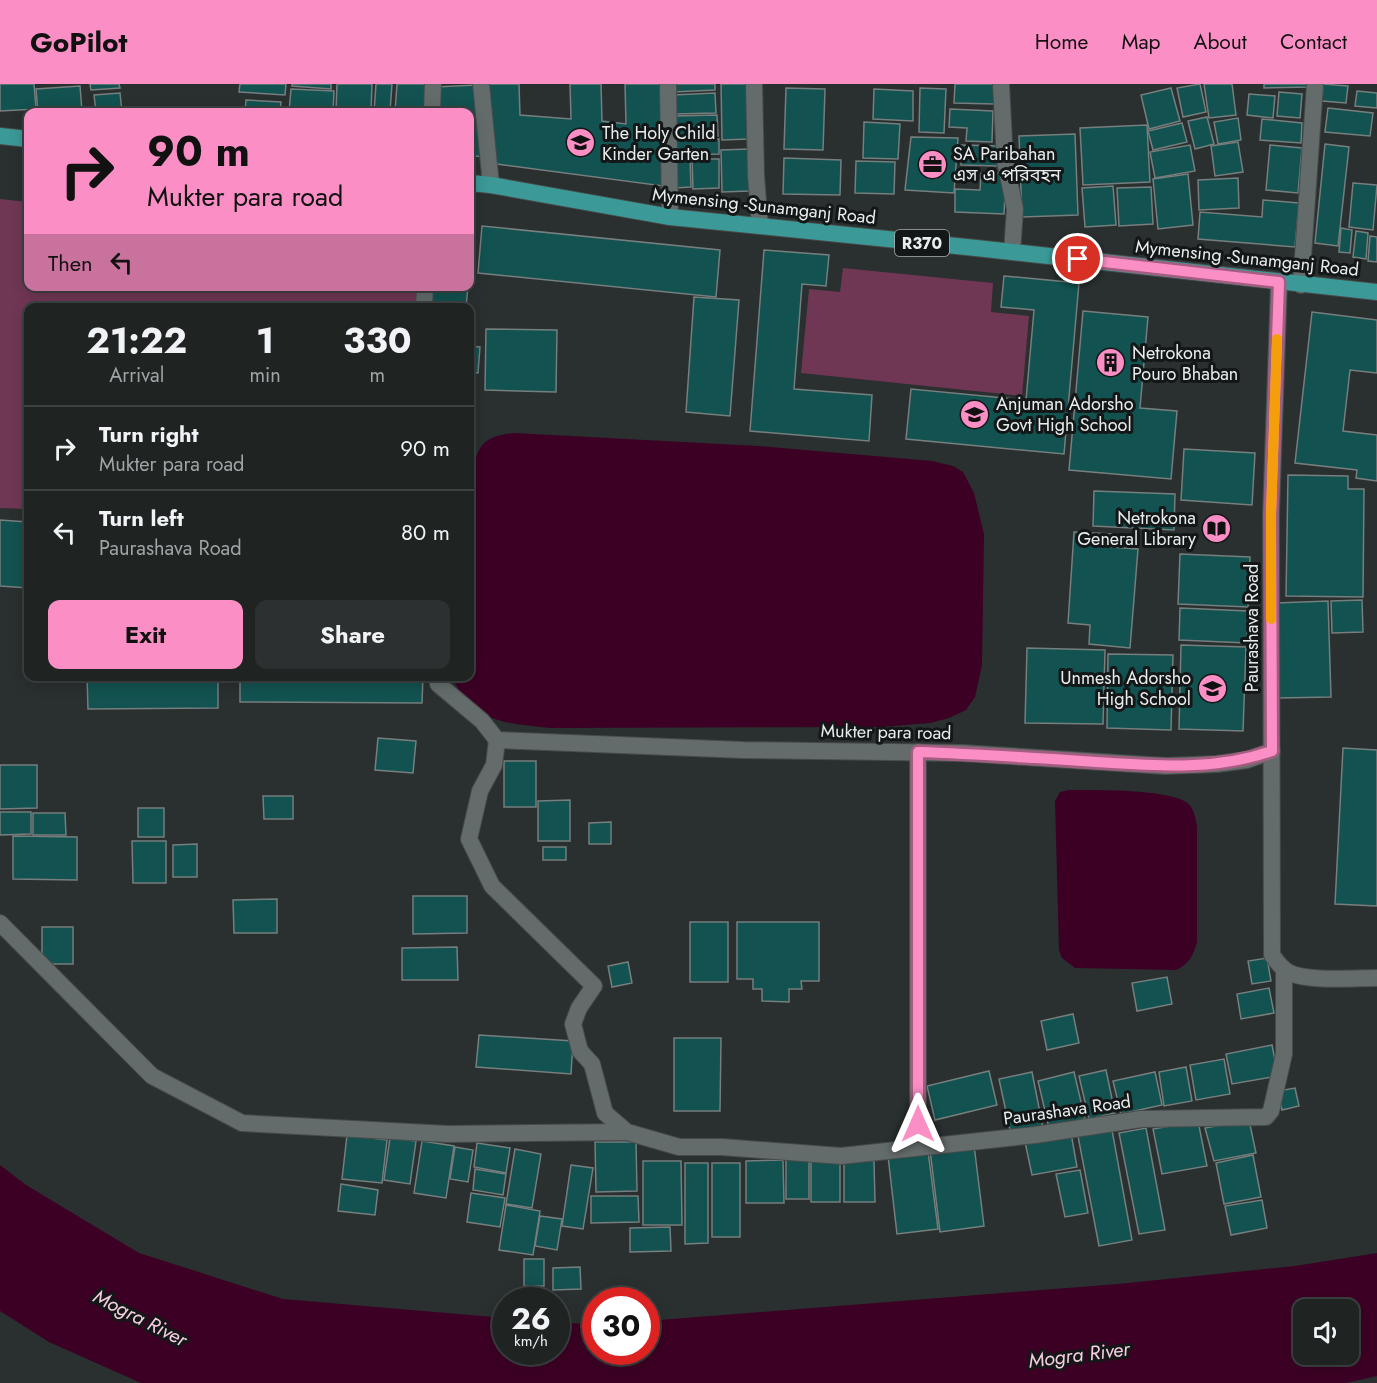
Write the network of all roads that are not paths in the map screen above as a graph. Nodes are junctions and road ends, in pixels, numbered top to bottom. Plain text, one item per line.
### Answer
1 (433, 84) edge
2 (481, 84) edge
3 (668, 84) edge
4 (754, 84) edge
5 (1001, 84) edge
6 (1315, 84) edge
7 (432, 108) edge
8 (0, 136) edge
9 (24, 139) edge
10 (474, 183) edge
11 (491, 184) junction
12 (670, 217) junction
13 (760, 226) junction
14 (1012, 252) junction
15 (1279, 282) junction
16 (1301, 285) junction
17 (1377, 292) edge
18 (438, 681) edge
19 (497, 740) junction
20 (1272, 751) junction
21 (918, 752) junction
22 (0, 923) edge
23 (1284, 969) junction
24 (1377, 978) edge
25 (627, 1132) junction
26 (918, 1147) junction

1 - 7 street
2 - 11 street
3 - 12 street
4 - 13 street
5 - 14 street
6 - 16 street
8 - 9 main road
10 - 11 main road, Mymensing -Sunamganj Road / R370
11 - 12 main road, Mymensing -Sunamganj Road / R370
12 - 13 main road, Mymensing -Sunamganj Road / R370
13 - 14 main road, Mymensing -Sunamganj Road / R370
14 - 15 main road, Mymensing -Sunamganj Road / R370
15 - 16 main road, Mymensing -Sunamganj Road / R370
15 - 20 street, Paurashava Road
16 - 17 main road, Mymensing -Sunamganj Road / R370
18 - 19 street
19 - 21 street, Mukter para road
19 - 25 street
20 - 21 street, Mukter para road
20 - 23 street, Paurashava Road
21 - 26 street
22 - 25 street
23 - 24 street
23 - 26 street, Paurashava Road
25 - 26 street, Paurashava Road

